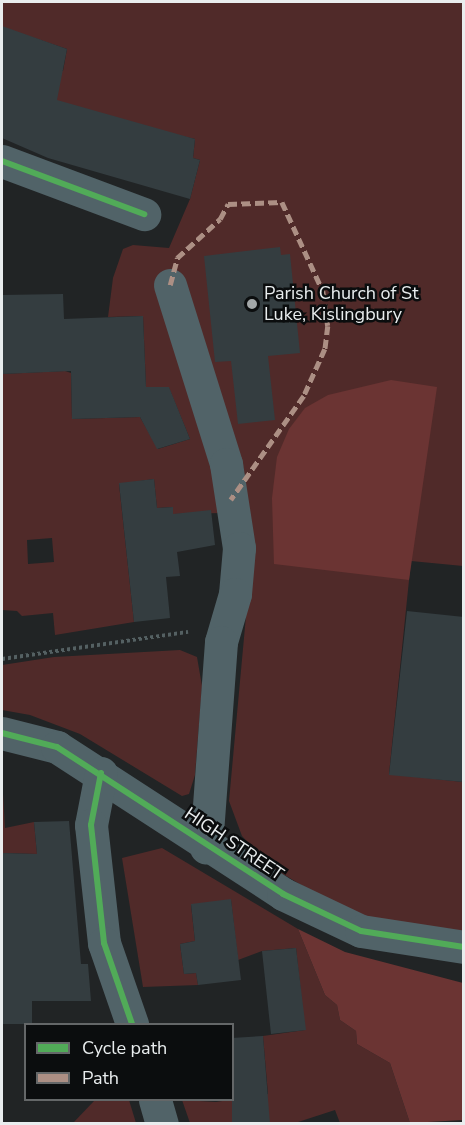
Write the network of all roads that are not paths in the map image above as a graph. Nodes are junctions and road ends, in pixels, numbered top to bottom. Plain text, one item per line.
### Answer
1 (2, 161) edge
2 (144, 214) dead end
3 (170, 285) dead end
4 (2, 733) edge
5 (101, 773) junction
6 (206, 847) junction
7 (464, 947) edge
8 (132, 1023) edge
9 (155, 1101) edge
10 (162, 1124) edge

1 - 2 street
3 - 6 street
4 - 5 street, HIGH STREET
5 - 6 street, HIGH STREET
5 - 8 street
6 - 7 street, HIGH STREET
9 - 10 street

